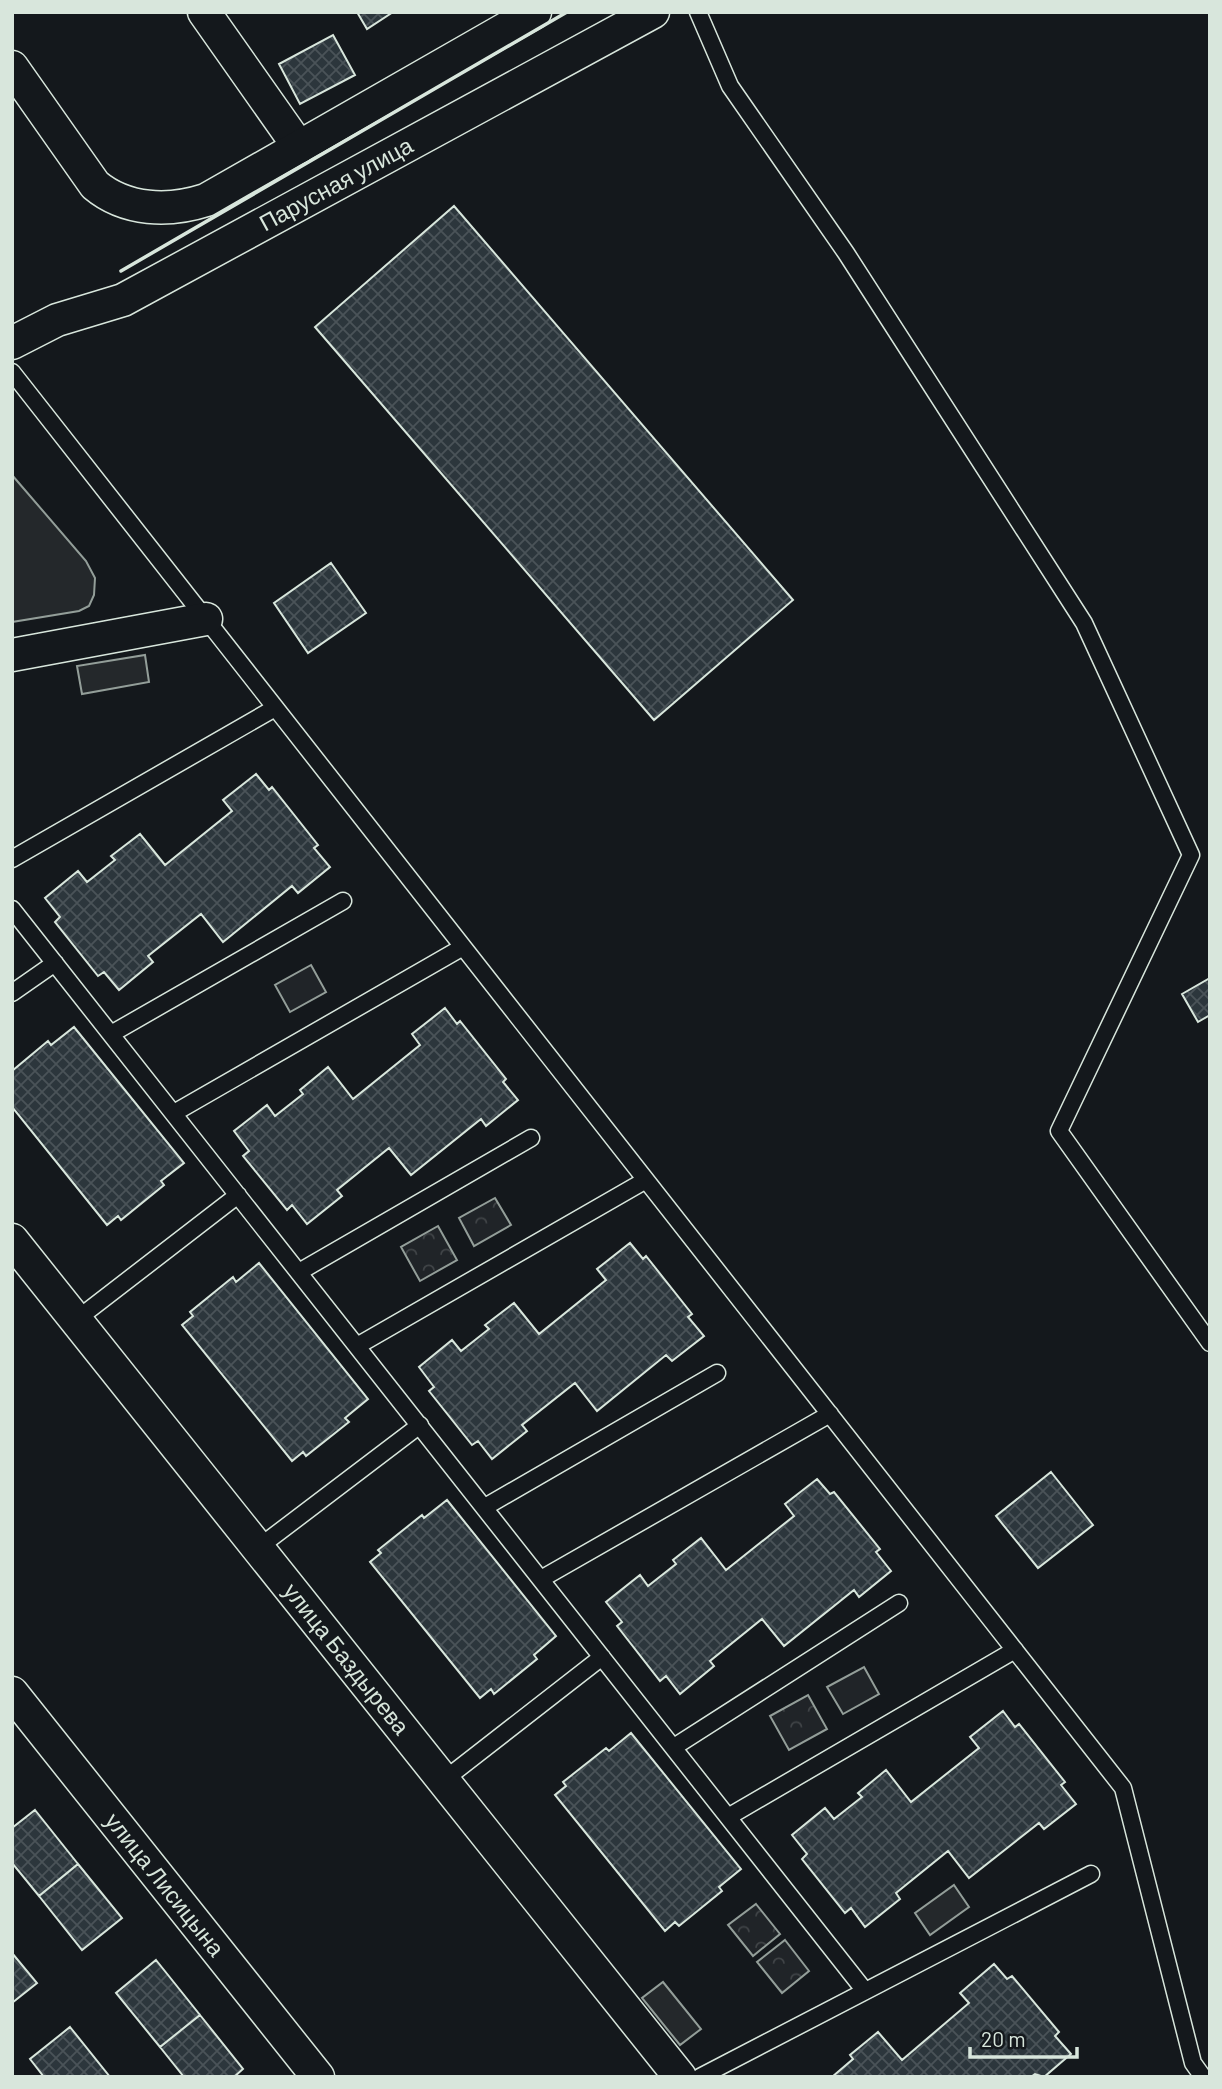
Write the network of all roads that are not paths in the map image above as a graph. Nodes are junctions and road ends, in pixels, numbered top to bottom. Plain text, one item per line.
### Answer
1 (204, 12) edge
2 (535, 12) edge
3 (653, 12) edge
4 (698, 12) edge
5 (12, 67) edge
6 (23, 99) edge
7 (299, 147) junction
8 (12, 343) edge
9 (12, 372) edge
10 (206, 620) junction
11 (12, 655) edge
12 (275, 708) junction
13 (12, 859) edge
14 (343, 901) dead end
15 (12, 909) edge
16 (463, 947) junction
17 (55, 962) junction
18 (12, 993) edge
19 (111, 1034) junction
20 (174, 1113) junction
21 (531, 1138) dead end
22 (646, 1180) junction
23 (238, 1195) junction
24 (12, 1240) edge
25 (299, 1272) junction
26 (76, 1320) junction
27 (1210, 1343) edge
28 (357, 1346) junction
29 (716, 1373) dead end
30 (830, 1414) junction
31 (419, 1425) junction
32 (485, 1507) junction
33 (258, 1548) junction
34 (541, 1579) junction
35 (899, 1603) dead end
36 (1015, 1650) junction
37 (602, 1657) junction
38 (12, 1693) edge
39 (674, 1747) junction
40 (444, 1780) junction
41 (728, 1817) junction
42 (1091, 1874) dead end
43 (865, 1991) junction
44 (318, 2077) edge
45 (680, 2077) edge
46 (700, 2077) edge
47 (1203, 2077) edge

1 - 7 street
2 - 7 street
3 - 8 street, Парусная улица
4 - 27 lane
5 - 6 street
6 - 7 street
9 - 10 lane
10 - 11 street
10 - 12 lane
12 - 13 lane
12 - 16 lane
14 - 19 lane
15 - 17 lane
16 - 20 lane
16 - 22 lane
17 - 18 lane
17 - 19 lane
19 - 20 lane
20 - 23 lane
21 - 25 lane
22 - 28 lane
22 - 30 lane
23 - 25 lane
23 - 26 lane
24 - 26 street, улица Баздырева
25 - 28 lane
26 - 33 street, улица Баздырева
28 - 31 lane
29 - 32 lane
30 - 34 lane
30 - 36 lane
31 - 32 lane
31 - 33 lane
32 - 34 lane
33 - 40 street, улица Баздырева
34 - 37 lane
35 - 39 lane
36 - 41 lane
36 - 47 lane
37 - 39 lane
37 - 40 lane
38 - 44 street, улица Лисицына
39 - 41 lane
40 - 45 street, улица Баздырева
41 - 43 lane
42 - 43 lane
43 - 46 lane

